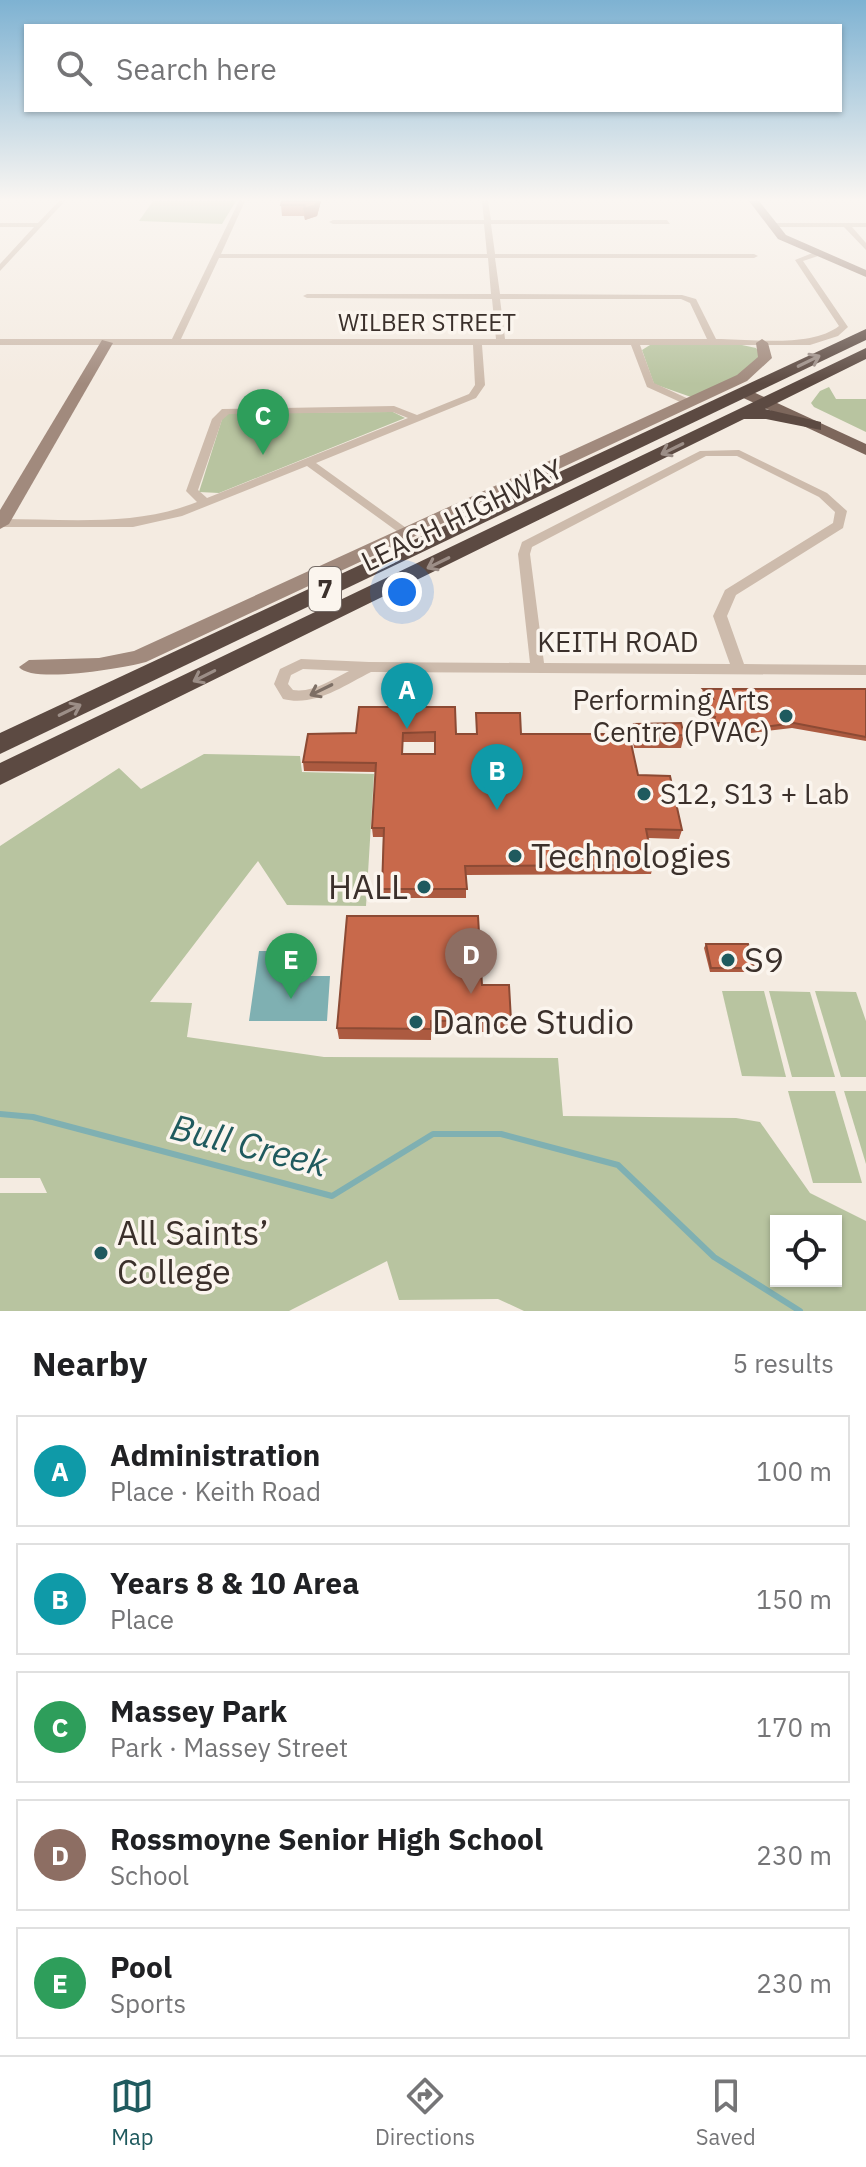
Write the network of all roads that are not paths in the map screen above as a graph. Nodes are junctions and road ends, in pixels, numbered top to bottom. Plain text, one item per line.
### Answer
1 (213, 262) edge
2 (492, 262) edge
3 (801, 262) edge
4 (836, 262) edge
5 (864, 273) edge
6 (307, 296) dead end
7 (496, 296) junction
8 (866, 334) edge
9 (0, 342) edge
10 (107, 343) junction
11 (175, 343) junction
12 (501, 343) junction
13 (635, 343) junction
14 (713, 343) junction
15 (762, 343) junction
16 (477, 344) junction
17 (866, 353) edge
18 (811, 381) junction
19 (746, 398) junction
20 (770, 400) junction
21 (689, 403) junction
22 (802, 409) junction
23 (418, 419) junction
24 (815, 426) junction
25 (866, 447) edge
26 (308, 462) junction
27 (205, 503) junction
28 (0, 523) edge
29 (405, 533) junction
30 (29, 667) dead end
31 (369, 667) junction
32 (538, 668) junction
33 (738, 668) junction
34 (866, 670) edge
35 (6, 736) edge
36 (0, 775) edge

1 - 11 street
2 - 7 street
3 - 15 street, WILBER STREET
4 - 5 street
6 - 7 street
7 - 12 street
7 - 14 street
19 -> 8 highway, LEACH HIGHWAY / 7
9 - 10 street, WILBER STREET
10 - 11 street, WILBER STREET
10 - 28 street
11 - 16 street, WILBER STREET
12 - 13 street, WILBER STREET
12 - 16 street, WILBER STREET
13 - 14 street, WILBER STREET
13 - 21 street
14 - 15 street, WILBER STREET
15 - 21 street
16 - 23 street
17 - 18 highway, LEACH HIGHWAY / 7
18 - 20 highway, LEACH HIGHWAY / 7
18 - 22 highway
19 - 20 highway, LEACH HIGHWAY / 7
19 - 20 main road
19 - 24 highway
35 -> 19 highway, LEACH HIGHWAY / 7
19 -> 36 highway, LEACH HIGHWAY / 7
20 - 22 main road
20 - 24 main road
21 - 29 street
22 - 25 main road
23 - 26 street
23 - 27 street
24 - 25 main road
26 - 27 street
26 - 29 street
27 - 28 street
29 - 30 street
31 -> 31 street, KEITH ROAD
31 - 32 street, KEITH ROAD
32 - 33 street, KEITH ROAD
32 - 33 street
33 - 34 street, KEITH ROAD

